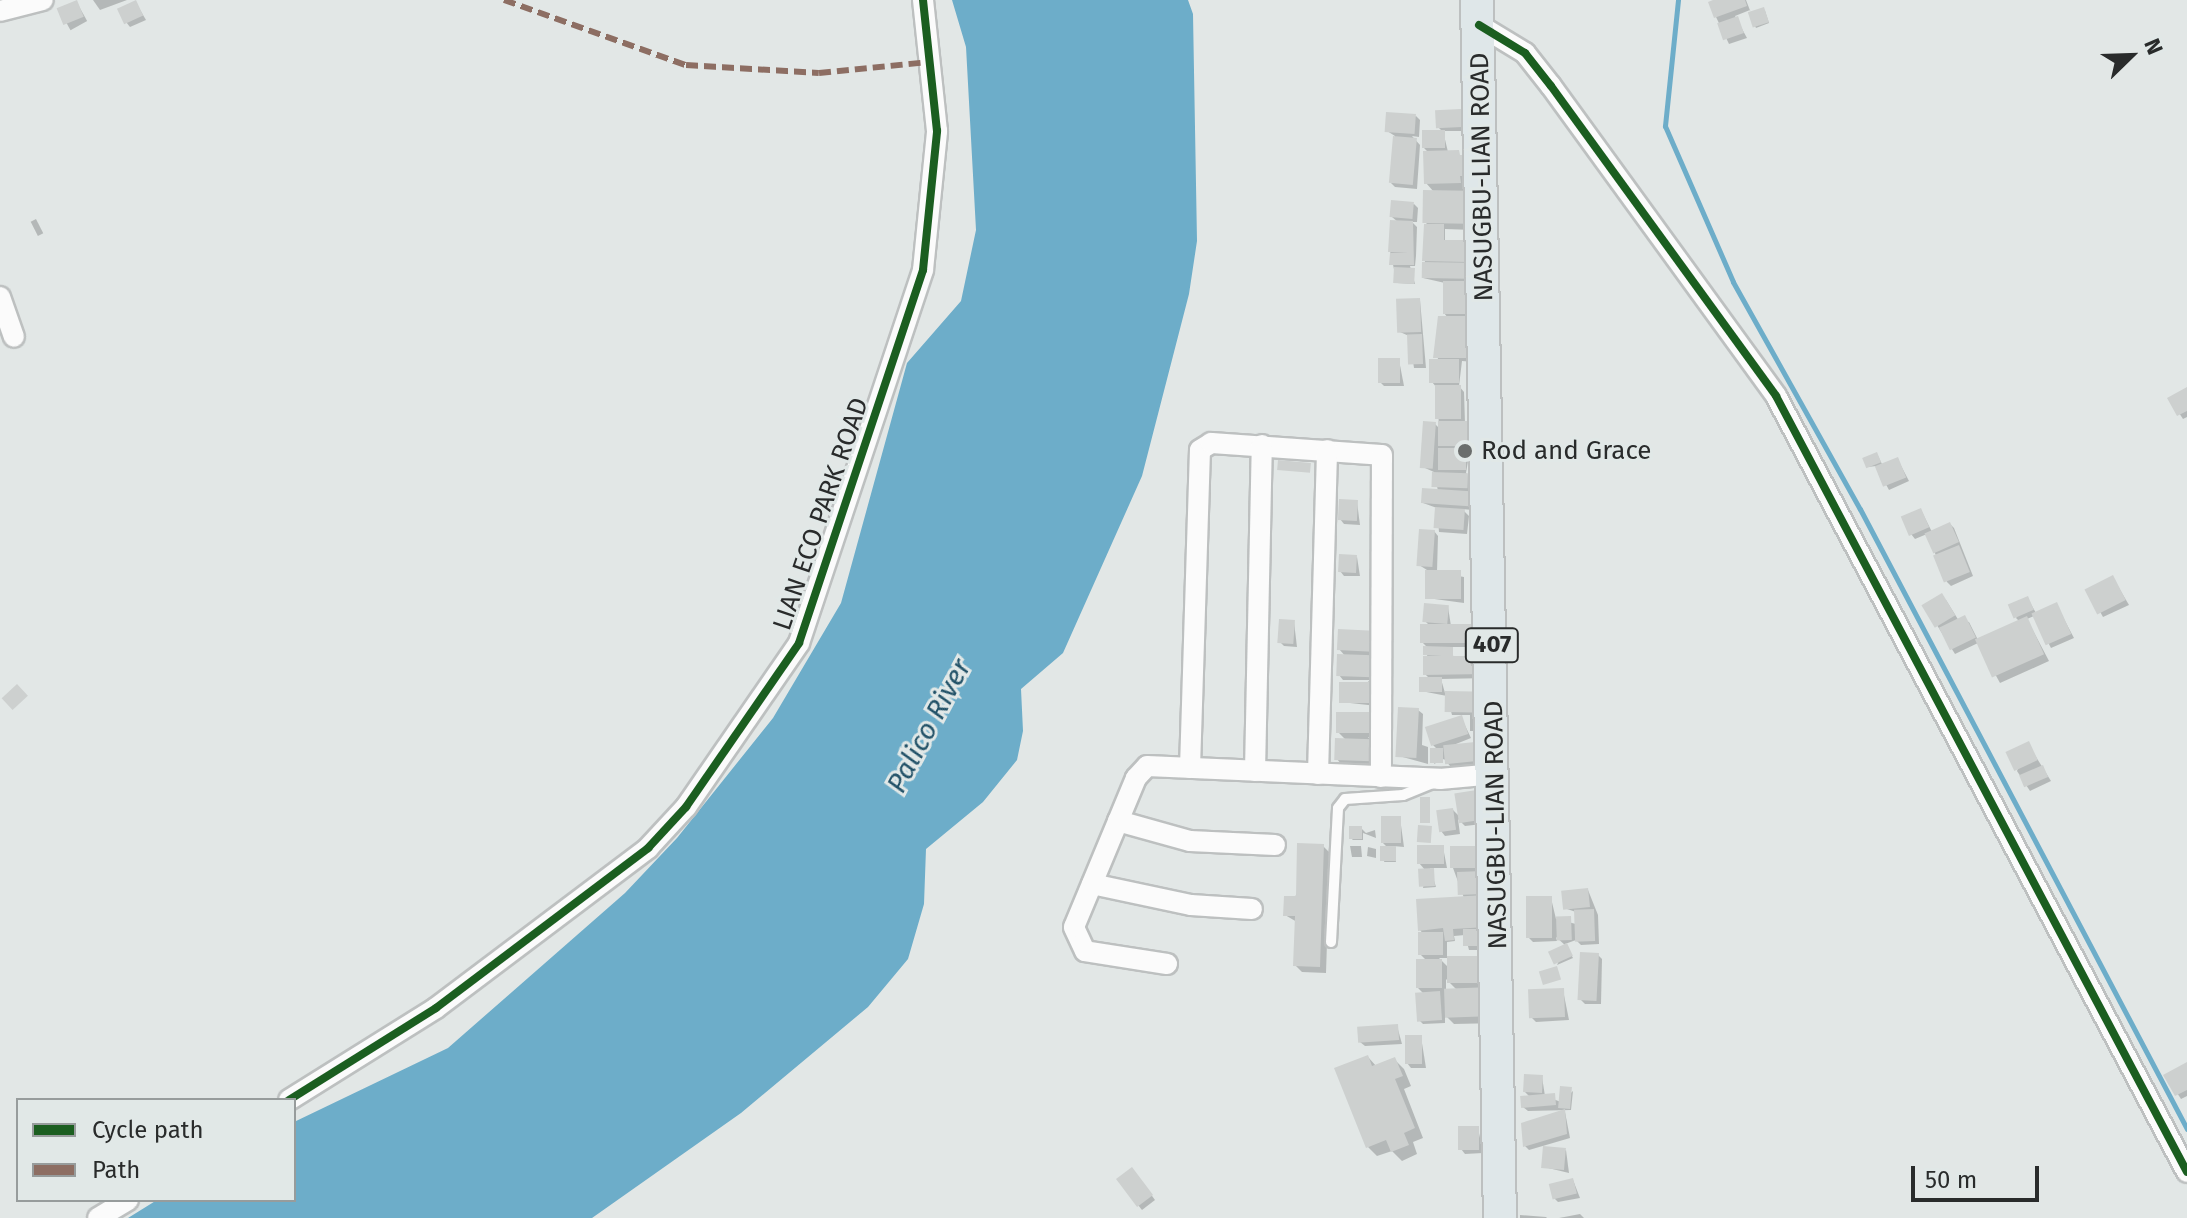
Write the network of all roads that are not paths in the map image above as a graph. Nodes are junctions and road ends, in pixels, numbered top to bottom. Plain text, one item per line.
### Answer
1 (43, 0) edge
2 (923, 0) edge
3 (0, 11) edge
4 (1478, 13) edge
5 (0, 297) edge
6 (14, 337) dead end
7 (1262, 445) junction
8 (1327, 450) junction
9 (1190, 768) junction
10 (1255, 771) junction
11 (1318, 774) junction
12 (1495, 774) junction
13 (1381, 777) junction
14 (1440, 779) junction
15 (1118, 821) junction
16 (1275, 845) dead end
17 (1092, 884) junction
18 (1252, 909) dead end
19 (1331, 942) dead end
20 (1167, 964) dead end
21 (292, 1098) edge
22 (2187, 1172) edge
23 (125, 1202) edge
24 (98, 1218) edge
25 (1500, 1218) edge

1 - 3 street
2 - 21 street, LIAN ECO PARK ROAD
4 - 12 main road, NASUGBU-LIAN ROAD / 407
4 - 22 street
5 - 6 street
7 - 8 street
7 - 9 street
7 - 10 street
8 - 11 street
8 - 13 street
9 - 10 street
9 - 15 street
10 - 11 street
11 - 13 street
12 - 14 street
12 - 25 main road, NASUGBU-LIAN ROAD / 407
13 - 14 street
14 - 19 lane
15 - 16 street
15 - 17 street
17 - 18 street
17 - 20 street
23 - 24 street

